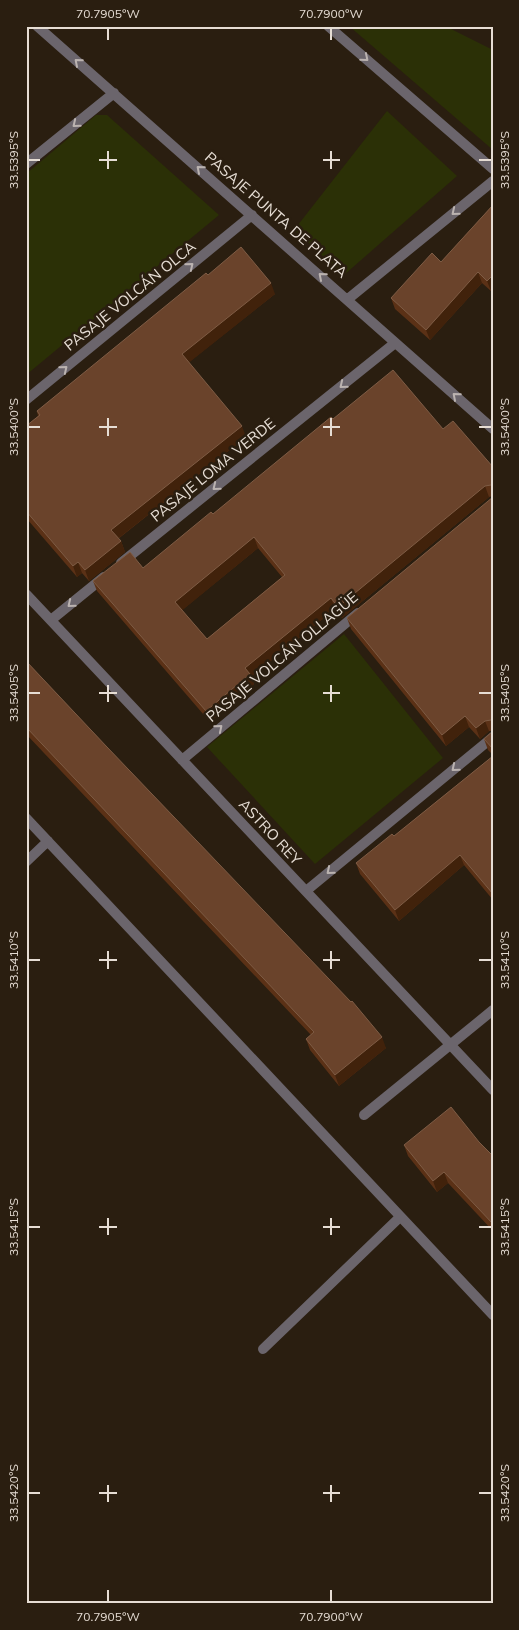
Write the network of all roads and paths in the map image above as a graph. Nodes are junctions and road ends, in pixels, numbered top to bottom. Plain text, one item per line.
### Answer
1 (37, 26) edge
2 (328, 26) edge
3 (114, 93) junction
4 (26, 164) edge
5 (493, 169) edge
6 (493, 180) edge
7 (252, 215) junction
8 (348, 299) junction
9 (395, 343) junction
10 (26, 400) edge
11 (493, 429) edge
12 (26, 594) edge
13 (364, 609) edge
14 (51, 620) junction
15 (493, 736) edge
16 (182, 760) junction
17 (26, 818) edge
18 (48, 841) junction
19 (26, 862) edge
20 (306, 891) junction
21 (493, 1010) edge
22 (451, 1045) junction
23 (493, 1090) edge
24 (364, 1115) dead end
25 (400, 1217) junction
26 (493, 1315) edge
27 (263, 1349) dead end

3 -> 1 street, PASAJE PUNTA DE PLATA
2 -> 5 street
3 -> 4 street
7 -> 3 street, PASAJE PUNTA DE PLATA
6 -> 8 street
8 -> 7 street, PASAJE PUNTA DE PLATA
10 -> 7 street, PASAJE VOLCÁN OLCA
8 - 9 street, PASAJE PUNTA DE PLATA
11 -> 9 street, PASAJE PUNTA DE PLATA
9 -> 14 street, PASAJE LOMA VERDE
12 - 14 street, ASTRO REY
16 -> 13 street, PASAJE VOLCÁN OLLAGÜE
14 - 16 street, ASTRO REY
15 -> 20 street
16 - 20 street, ASTRO REY
17 - 18 street
18 - 19 street
18 - 25 street
20 - 22 street, ASTRO REY
21 - 22 street
22 - 23 street, ASTRO REY
22 - 24 street
25 - 26 street
25 - 27 street

